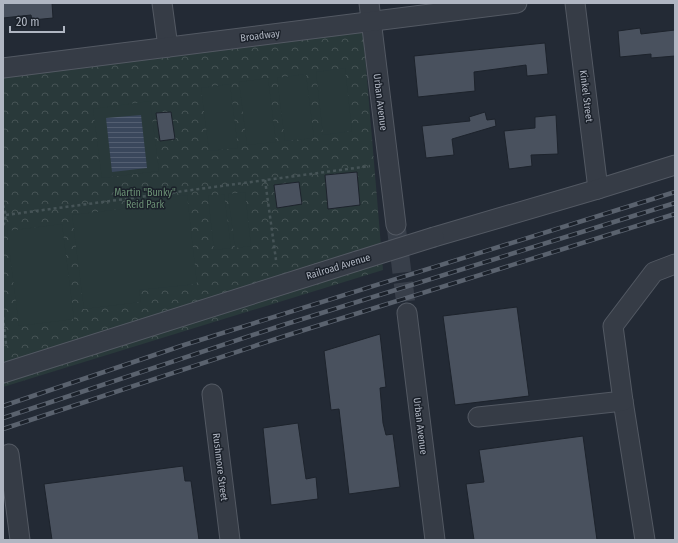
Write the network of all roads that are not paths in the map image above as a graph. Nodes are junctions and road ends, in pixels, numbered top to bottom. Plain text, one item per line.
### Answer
1 (162, 3) edge
2 (517, 3) edge
3 (575, 3) edge
4 (370, 12) edge
5 (168, 47) junction
6 (3, 68) edge
7 (675, 165) edge
8 (598, 189) junction
9 (396, 225) tunnel mouth
10 (675, 264) edge
11 (407, 313) tunnel mouth
12 (3, 373) edge
13 (212, 394) dead end
14 (623, 402) junction
15 (478, 417) dead end
16 (9, 454) dead end
17 (20, 540) edge
18 (230, 540) edge
19 (436, 540) edge
20 (645, 540) edge

1 - 5 street
2 - 4 street, Broadway
3 - 8 street, Kinkel Street
4 - 5 street, Broadway
4 - 9 street, Urban Avenue
5 - 6 street, Broadway
7 - 8 street, Railroad Avenue
8 - 12 street, Railroad Avenue, bridge
10 - 14 street
11 - 19 street, Urban Avenue
13 - 18 street, Rushmore Street
14 - 15 street
14 - 20 street
16 - 17 street

